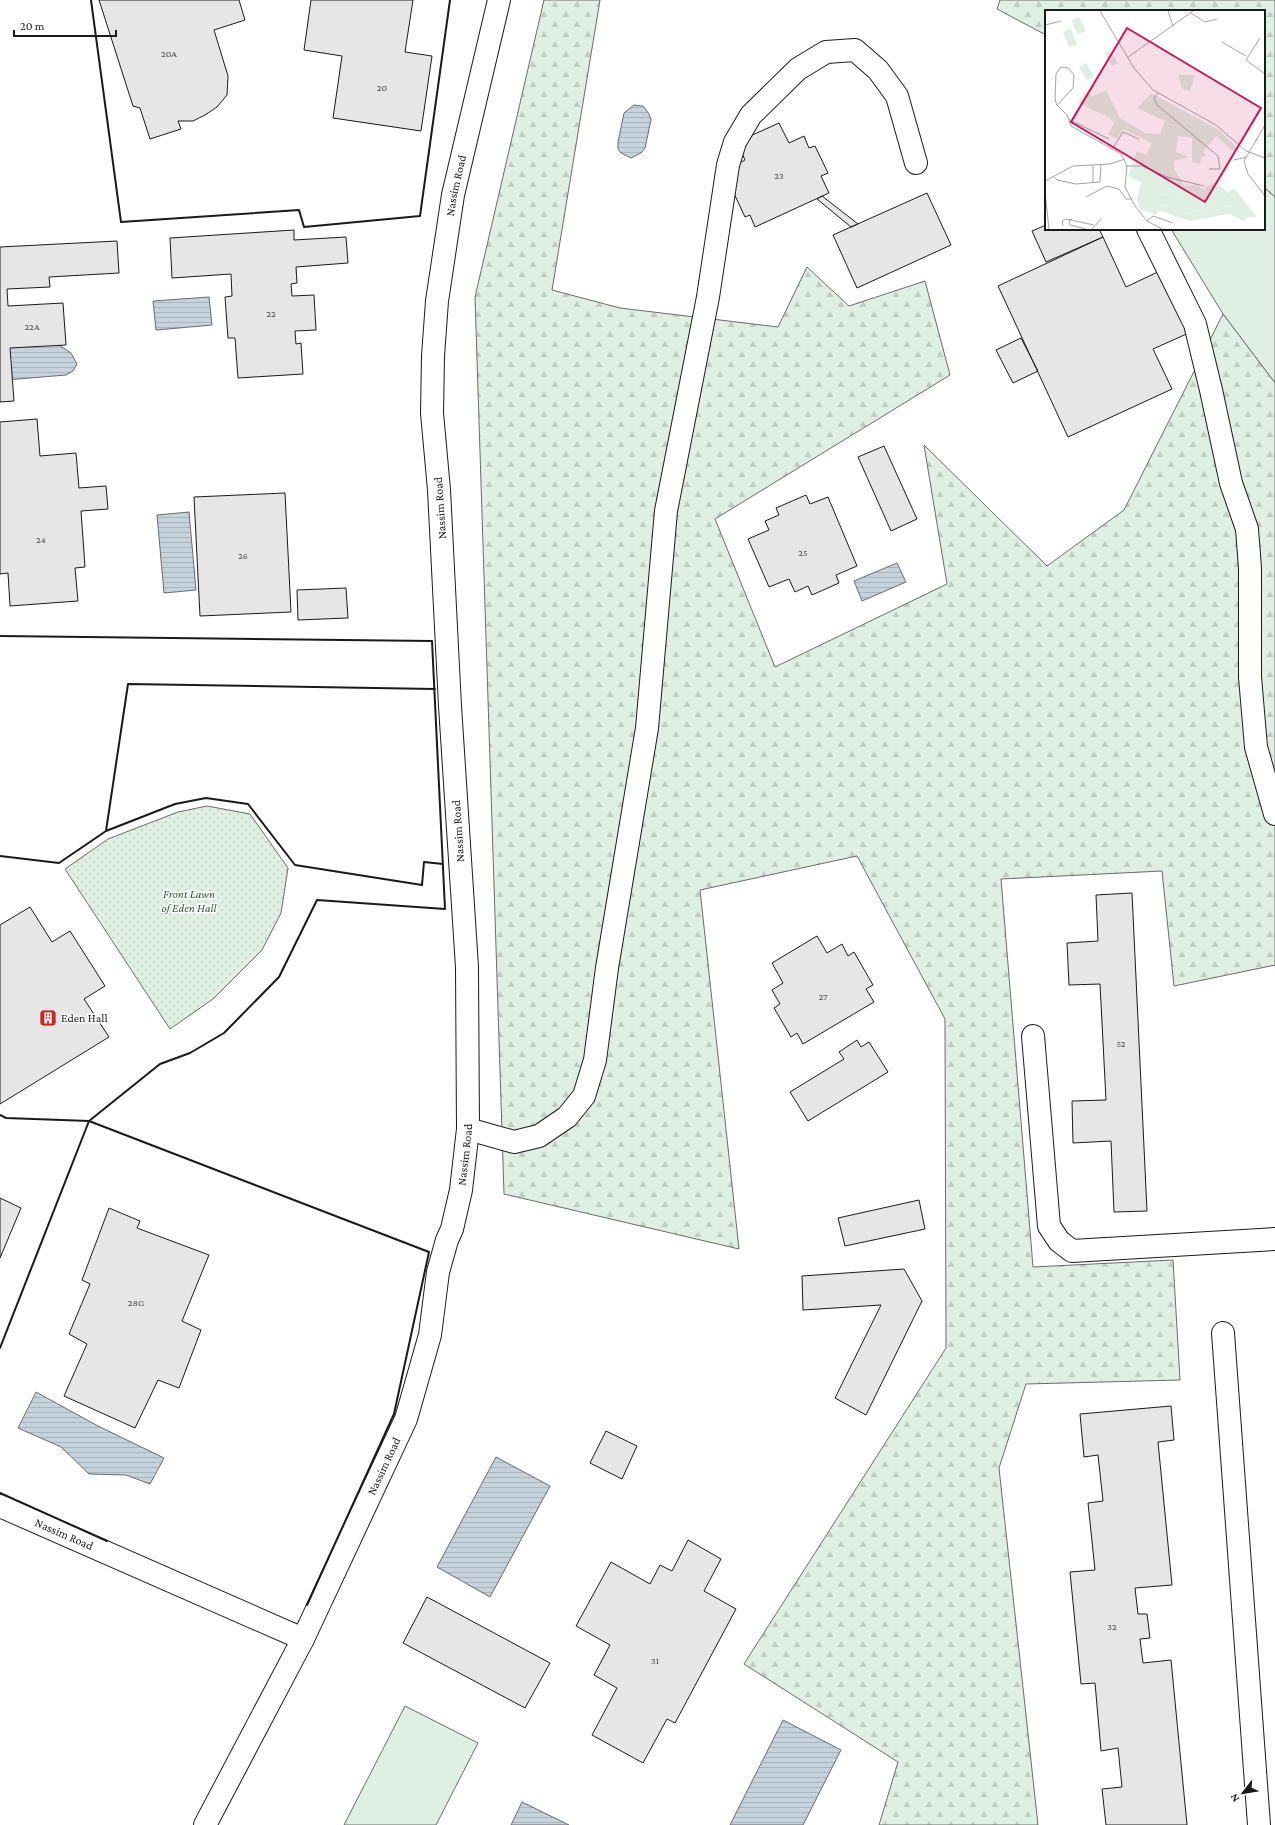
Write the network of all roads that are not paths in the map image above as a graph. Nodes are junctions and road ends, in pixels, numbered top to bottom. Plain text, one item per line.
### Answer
1 (499, 0) edge
2 (916, 163) dead end
3 (1148, 230) edge
4 (1275, 814) edge
5 (1033, 1036) dead end
6 (468, 1129) junction
7 (1275, 1239) edge
8 (1223, 1333) dead end
9 (0, 1506) edge
10 (303, 1639) junction
11 (205, 1825) edge
12 (1259, 1825) edge

1 - 6 street, Nassim Road
2 - 6 street
3 - 4 street
5 - 7 street
6 - 10 street, Nassim Road
8 - 12 street
9 - 10 street, Nassim Road
10 - 11 street, Nassim Road

